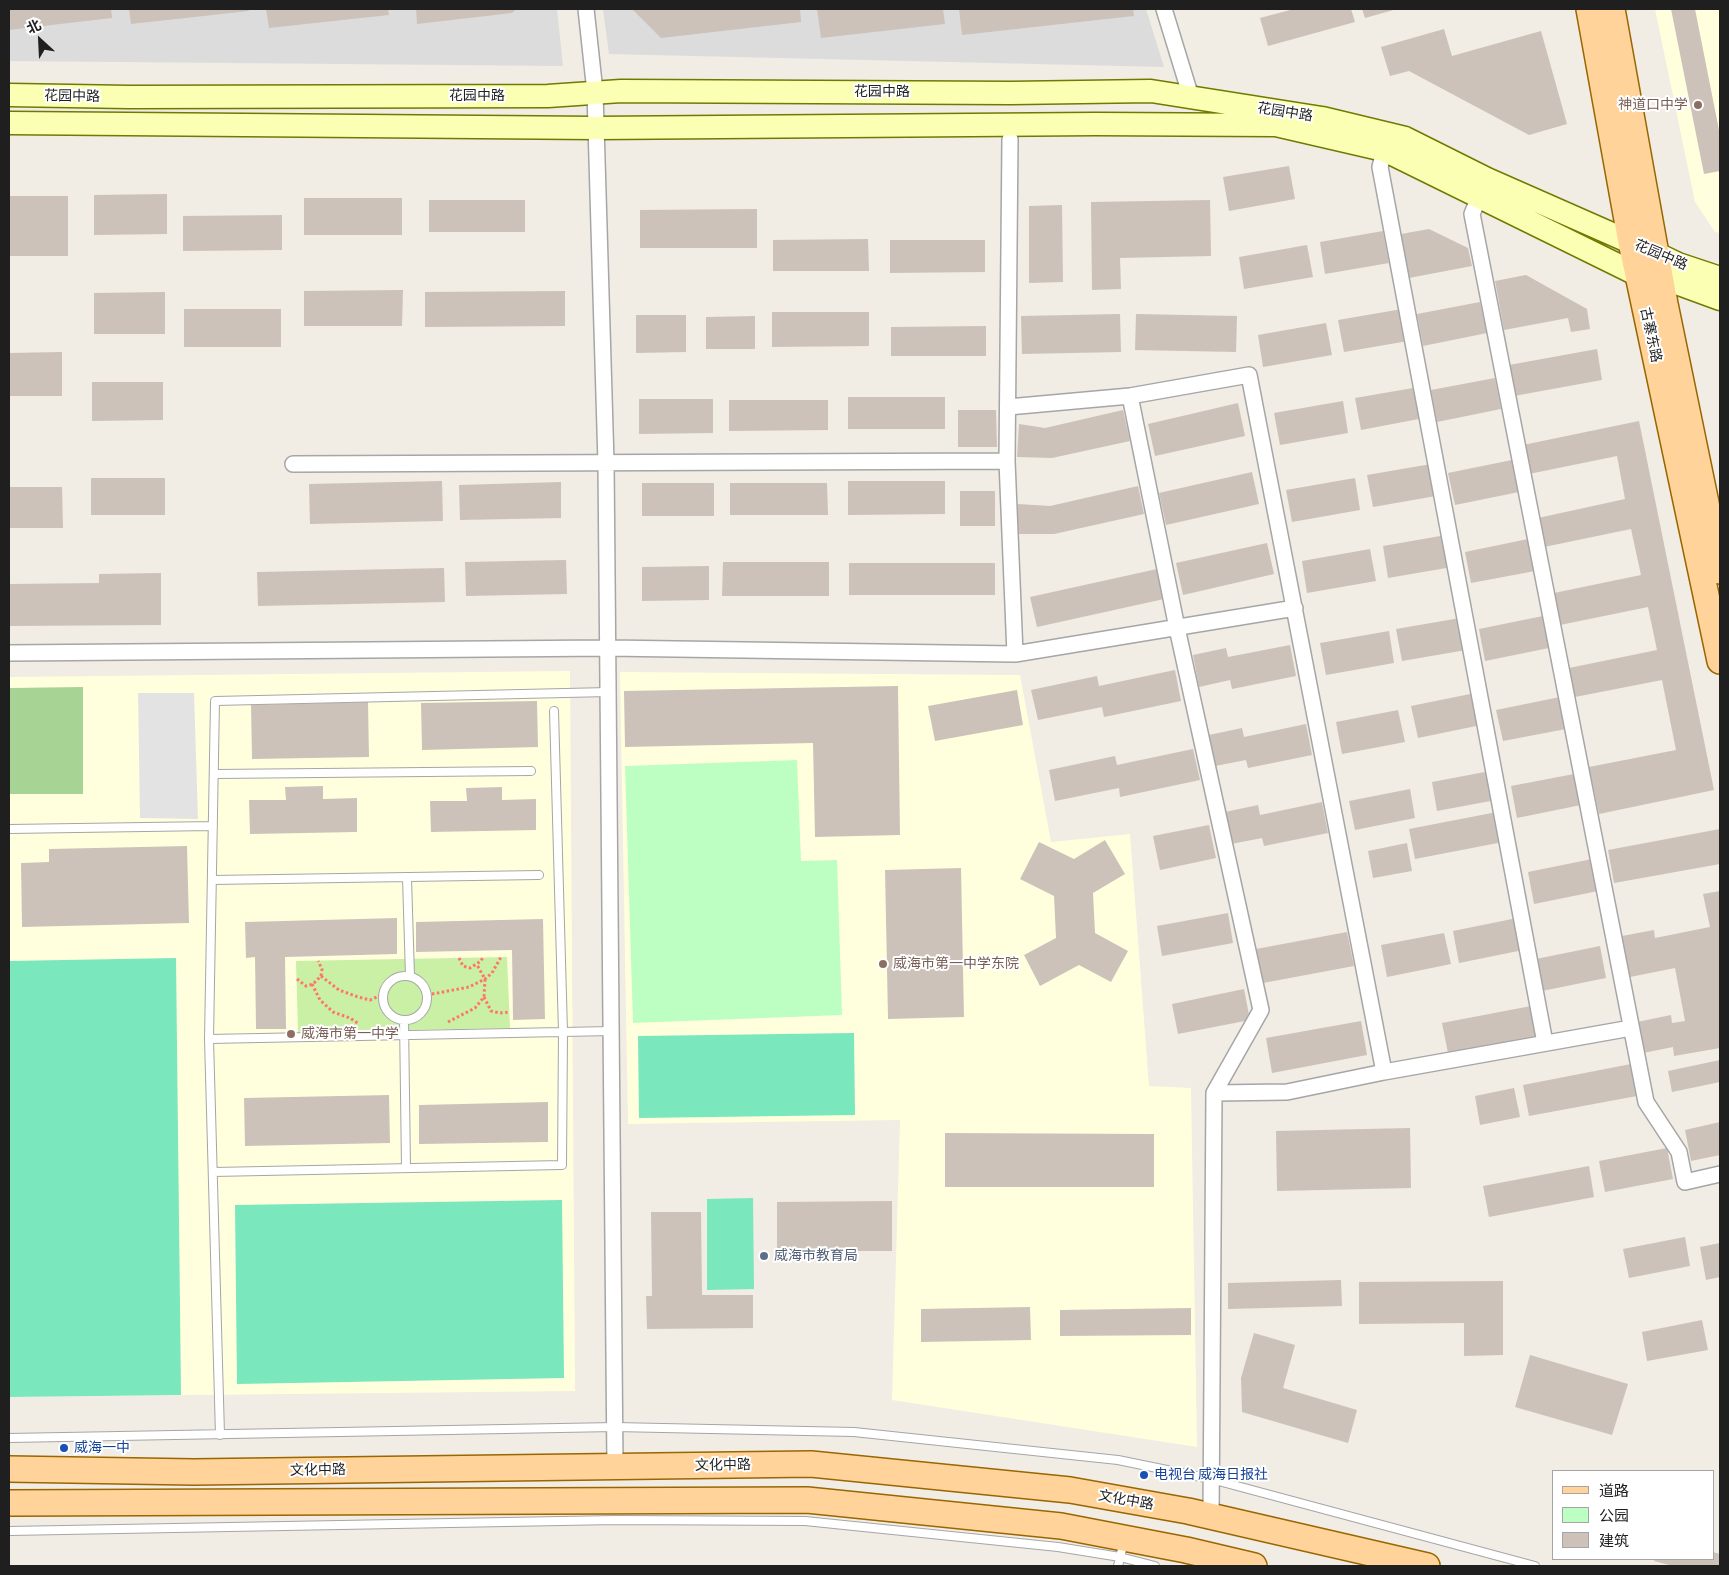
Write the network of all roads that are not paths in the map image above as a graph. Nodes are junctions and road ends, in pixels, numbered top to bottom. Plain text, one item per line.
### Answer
1 (586, 9) edge
2 (1164, 9) edge
3 (1589, 9) edge
4 (1612, 9) edge
5 (595, 92) junction
6 (9, 95) edge
7 (1192, 97) junction
8 (9, 123) edge
9 (596, 128) junction
10 (1010, 139) dead end
11 (1386, 142) junction
12 (1483, 187) junction
13 (1631, 242) junction
14 (1655, 253) junction
15 (1649, 276) junction
16 (1720, 278) edge
17 (1720, 299) edge
18 (1130, 396) junction
19 (1008, 408) junction
20 (1007, 461) junction
21 (606, 463) junction
22 (293, 464) dead end
23 (1720, 571) edge
24 (1295, 608) junction
25 (1177, 628) junction
26 (608, 648) junction
27 (9, 653) edge
28 (1015, 654) junction
29 (1720, 661) edge
30 (609, 692) junction
31 (554, 712) dead end
32 (531, 771) dead end
33 (214, 774) junction
34 (213, 826) junction
35 (9, 829) edge
36 (539, 875) dead end
37 (407, 878) junction
38 (212, 880) junction
39 (410, 976) junction
40 (404, 1020) junction
41 (1631, 1028) junction
42 (612, 1031) junction
43 (563, 1032) junction
44 (404, 1035) junction
45 (209, 1039) junction
46 (1545, 1043) junction
47 (1384, 1072) junction
48 (1214, 1093) junction
49 (406, 1168) junction
50 (213, 1172) junction
51 (1720, 1174) edge
52 (615, 1426) junction
53 (220, 1435) junction
54 (9, 1438) edge
55 (615, 1466) junction
56 (9, 1469) edge
57 (1211, 1479) junction
58 (9, 1503) edge
59 (1210, 1516) junction
60 (9, 1531) edge
61 (1122, 1548) junction
62 (1118, 1566) edge
63 (1156, 1566) edge
64 (1254, 1566) edge
65 (1427, 1566) edge
66 (1535, 1566) edge

1 - 5 street
2 - 7 street
3 - 13 main road, 古寨东路
4 - 14 main road, 古寨东路
5 - 6 main road, 花园中路
5 - 7 main road, 花园中路
5 - 9 street
7 - 11 main road, 花园中路
8 - 9 main road
9 - 11 main road
9 - 21 street
10 - 19 street
11 - 12 main road, 花园中路
11 - 46 street
12 - 13 main road, 花园中路
12 - 15 main road
12 - 41 street
13 - 14 main road, 花园中路
13 - 15 main road, 古寨东路
14 - 15 main road, 古寨东路
14 - 16 main road, 花园中路
15 - 17 main road
15 - 23 main road, 古寨东路
15 - 29 main road, 古寨东路
18 - 19 street
18 - 24 street
18 - 25 street
19 - 20 street
20 - 21 street
20 - 28 street
21 - 22 street
21 - 26 street
24 - 25 street
24 - 47 street
25 - 28 street
25 - 48 street
26 - 27 street
26 - 28 street
26 - 30 street
30 - 33 lane
30 - 42 street
31 - 43 lane
32 - 33 lane
33 - 34 lane
34 - 35 lane
34 - 38 lane
36 - 37 lane
37 - 38 lane
37 - 39 lane
38 - 45 lane
39 - 40 lane
39 - 40 lane
40 - 44 lane
41 - 46 street
41 - 51 street
42 - 43 lane
42 - 52 street
43 - 44 lane
43 - 49 lane
44 - 45 lane
44 - 49 lane
45 - 50 lane
46 - 47 street
47 - 48 street
48 - 57 street
49 - 50 lane
50 - 53 lane
52 - 53 lane
52 - 55 street
52 - 57 lane
53 - 54 lane
55 - 56 main road, 文化中路
55 - 59 main road, 文化中路
57 - 59 street
57 - 66 lane
58 - 61 main road
59 - 65 main road, 文化中路
60 - 61 lane
61 - 62 lane
61 - 63 lane
61 - 64 main road

